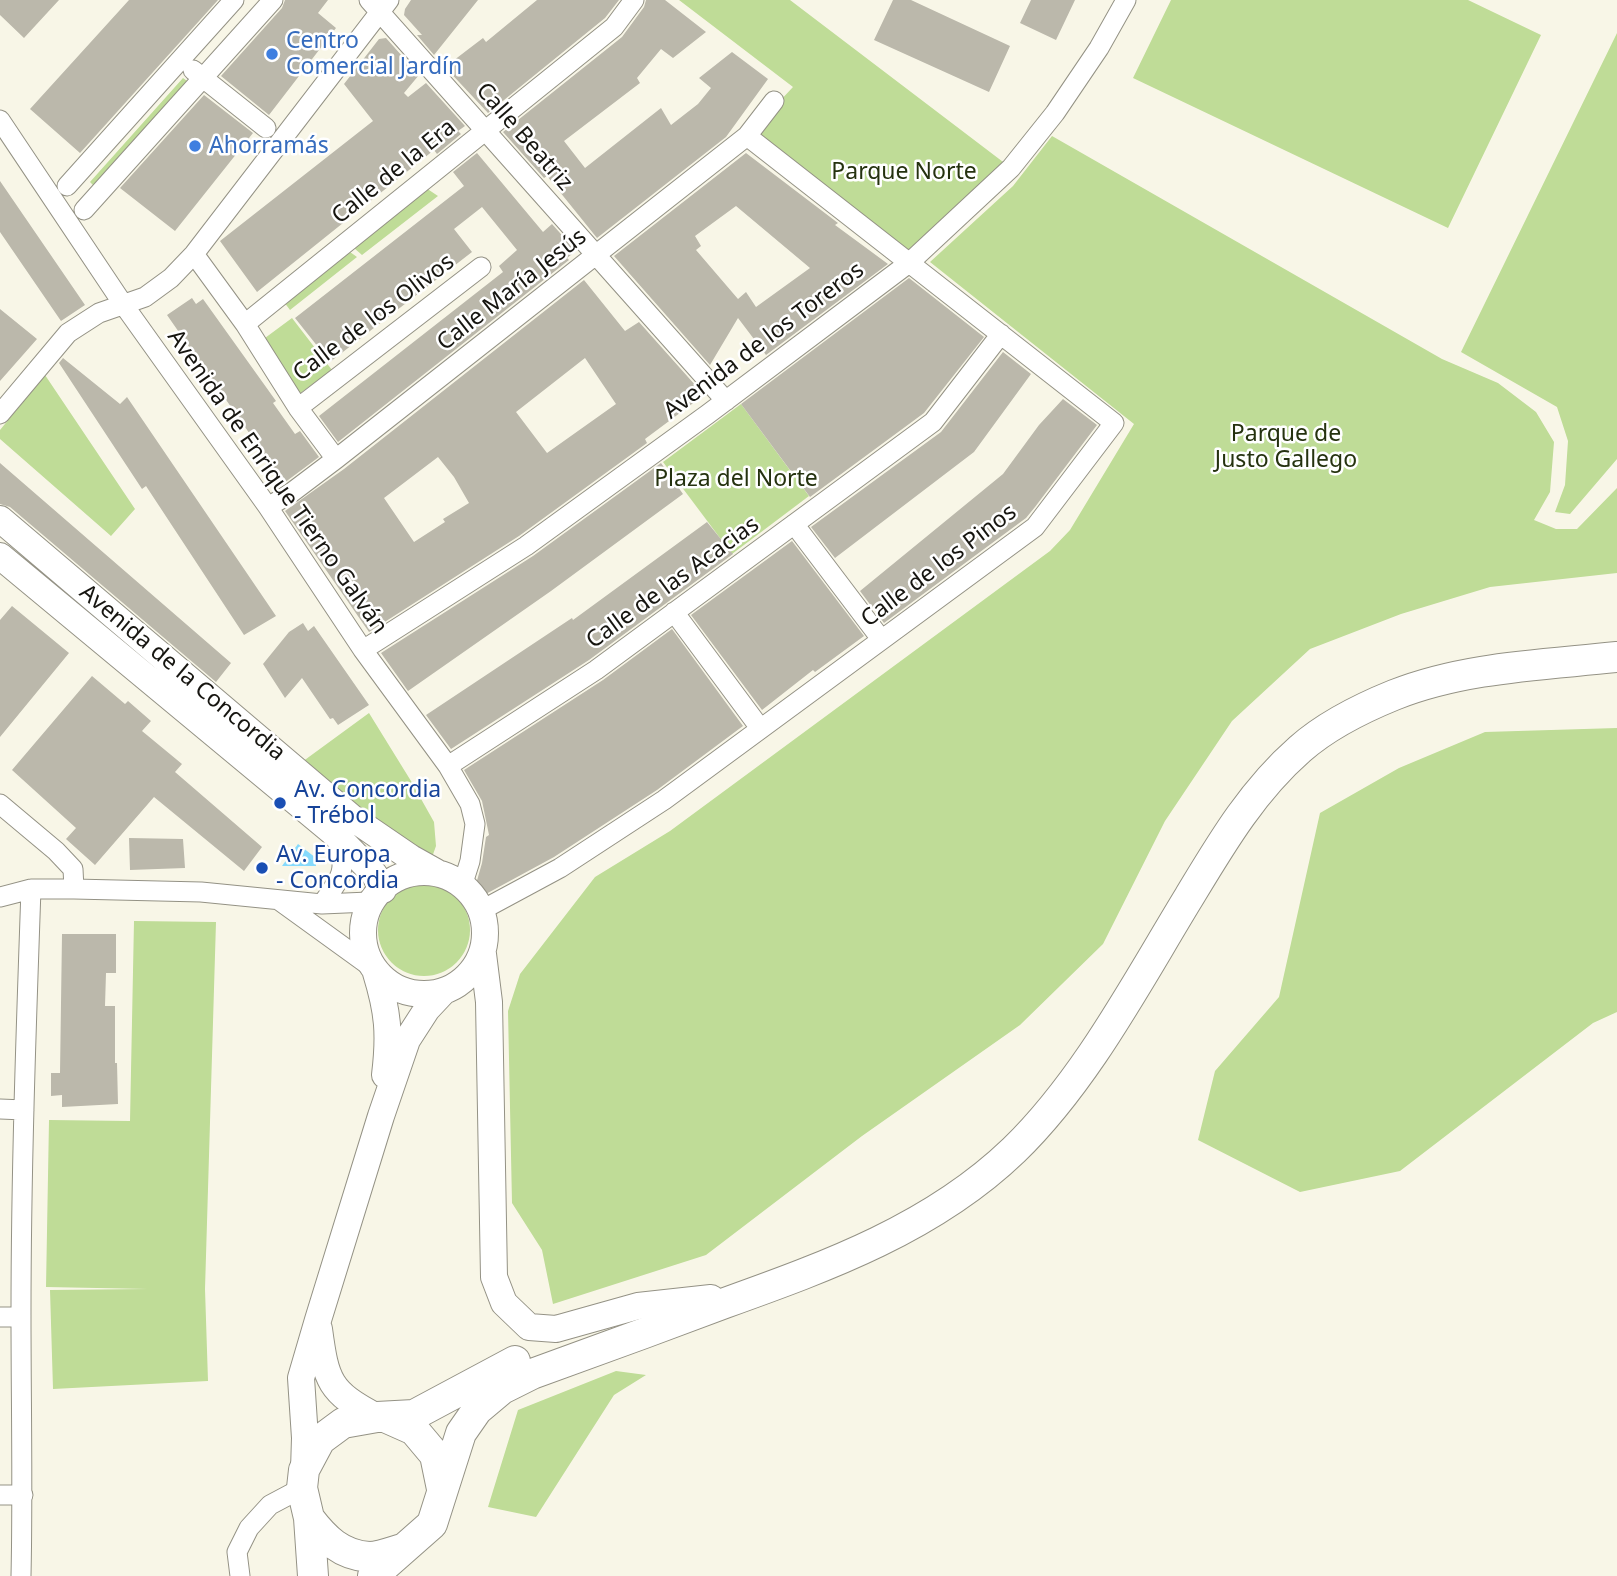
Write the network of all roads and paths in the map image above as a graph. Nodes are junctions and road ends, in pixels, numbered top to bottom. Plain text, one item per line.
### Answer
1 (234, 0) edge
2 (272, 0) edge
3 (634, 0) edge
4 (1126, 0) edge
5 (380, 4) edge
6 (180, 60) junction
7 (202, 78) junction
8 (774, 101) dead end
9 (0, 120) edge
10 (266, 128) dead end
11 (485, 130) junction
12 (747, 136) junction
13 (67, 186) dead end
14 (84, 210) dead end
15 (194, 254) junction
16 (596, 256) junction
17 (909, 263) junction
18 (481, 267) dead end
19 (123, 304) junction
20 (245, 324) junction
21 (1001, 334) junction
22 (726, 401) junction
23 (298, 408) junction
24 (0, 414) edge
25 (336, 459) junction
26 (268, 507) junction
27 (0, 519) edge
28 (794, 524) junction
29 (0, 556) edge
30 (674, 612) junction
31 (881, 639) junction
32 (363, 650) junction
33 (1617, 657) edge
34 (760, 728) junction
35 (448, 766) junction
36 (0, 804) edge
37 (335, 834) junction
38 (436, 872) junction
39 (0, 881) edge
40 (463, 883) junction
41 (31, 889) junction
42 (74, 889) junction
43 (376, 896) junction
44 (0, 897) edge
45 (280, 901) junction
46 (322, 904) junction
47 (482, 909) junction
48 (483, 954) junction
49 (375, 971) junction
50 (442, 993) junction
51 (0, 1109) edge
52 (24, 1110) junction
53 (381, 1116) junction
54 (826, 1266) junction
55 (711, 1298) junction
56 (0, 1317) edge
57 (21, 1317) junction
58 (318, 1320) junction
59 (382, 1417) junction
60 (303, 1479) junction
61 (442, 1489) junction
62 (0, 1495) edge
63 (23, 1495) junction
64 (309, 1518) junction
65 (405, 1548) junction
66 (21, 1576) edge
67 (240, 1576) edge
68 (313, 1576) edge
69 (373, 1576) edge

1 - 6 street
2 - 7 street
3 - 11 street, Calle de la Era
4 - 17 street, Avenida de los Toreros
5 - 11 street, Calle Beatriz
5 - 15 street
6 - 7 street
6 - 13 street
7 - 10 street
7 - 14 street
8 - 12 street, Calle María Jesús
9 - 19 street, Avenida de Enrique Tierno Galván
11 - 16 street, Calle Beatriz
11 - 20 street, Calle de la Era
12 - 16 street, Calle María Jesús
12 - 17 street, Calle de los Pinos
15 - 19 street
15 - 20 street, Calle de los Olivos
16 - 22 street, Calle Beatriz
16 - 25 street, Calle María Jesús
17 - 21 street, Calle de los Pinos
17 - 22 street, Avenida de los Toreros
18 - 23 street, Calle de los Olivos
19 - 24 street
19 - 26 street, Avenida de Enrique Tierno Galván
20 - 23 street, Calle de los Olivos
21 - 28 street, Calle de las Acacias
21 - 31 street, Calle de los Pinos
22 - 32 street, Avenida de los Toreros
23 - 25 street, Calle de los Olivos
25 - 26 street, Calle María Jesús
26 - 32 street, Avenida de Enrique Tierno Galván
27 - 38 street, Avenida de la Concordia
28 - 30 street, Calle de las Acacias
28 - 31 street
29 - 37 street, Avenida de la Concordia
30 - 34 street
30 - 35 street, Calle de las Acacias
31 - 34 street, Calle de los Pinos
32 - 35 street, Avenida de Enrique Tierno Galván
33 - 54 main road
34 - 47 street, Calle de los Pinos
35 - 40 street, Avenida de Enrique Tierno Galván
36 - 42 street
37 - 43 street, Avenida de la Concordia
37 - 46 street
38 - 40 street
38 - 43 street
39 - 41 street
40 - 47 street
41 - 42 street
41 - 44 street
41 - 52 street
42 - 45 street
43 - 46 street
43 - 49 street
45 - 46 street
45 - 49 street
47 - 48 street
48 - 50 street
48 - 55 street
49 - 50 street
49 - 53 street
50 - 53 street
51 - 52 street
52 - 57 street
53 - 58 street
54 - 55 main road
54 - 61 main road
55 - 59 main road
56 - 57 street
57 - 63 street
58 - 59 street
58 - 60 street
59 - 60 main road
59 - 61 main road
60 - 64 main road
60 - 67 street
61 - 65 main road
62 - 63 street
63 - 66 street
64 - 65 main road
64 - 68 main road
65 - 69 main road

